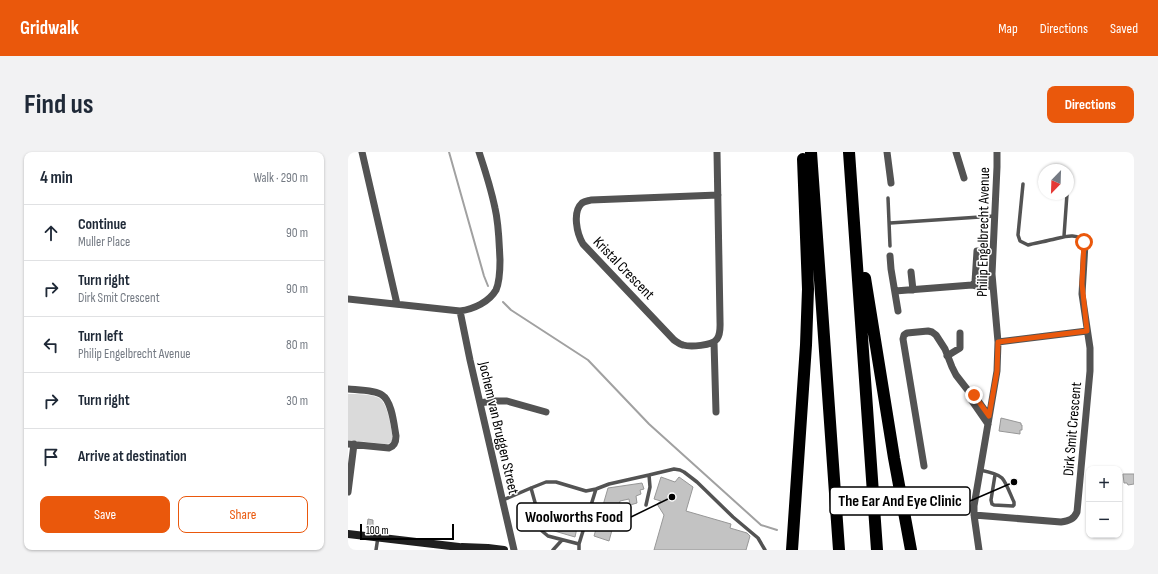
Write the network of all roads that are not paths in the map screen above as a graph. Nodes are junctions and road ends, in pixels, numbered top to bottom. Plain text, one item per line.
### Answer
1 (362, 152) edge
2 (479, 152) edge
3 (716, 152) edge
4 (803, 152) edge
5 (811, 152) edge
6 (849, 152) edge
7 (887, 152) edge
8 (956, 152) edge
9 (997, 152) edge
10 (964, 178) dead end
11 (891, 183) dead end
12 (1024, 184) dead end
13 (718, 195) junction
14 (888, 198) dead end
15 (1067, 200) edge
16 (995, 216) junction
17 (890, 223) junction
18 (854, 228) junction
19 (1064, 236) junction
20 (1085, 244) joint
21 (890, 246) dead end
22 (977, 252) dead end
23 (890, 256) dead end
24 (911, 272) dead end
25 (992, 283) junction
26 (973, 284) junction
27 (913, 290) junction
28 (895, 291) junction
29 (348, 298) edge
30 (397, 304) junction
31 (460, 311) junction
32 (898, 311) dead end
33 (1087, 331) junction
34 (960, 333) dead end
35 (714, 342) junction
36 (998, 342) junction
37 (948, 356) junction
38 (348, 389) edge
39 (970, 393) junction
40 (480, 403) junction
41 (546, 412) dead end
42 (716, 412) dead end
43 (989, 416) junction
44 (988, 424) junction
45 (351, 444) edge
46 (924, 466) dead end
47 (980, 470) junction
48 (995, 474) junction
49 (649, 475) junction
50 (531, 488) junction
51 (596, 489) junction
52 (348, 492) edge
53 (502, 501) junction
54 (646, 505) dead end
55 (974, 515) junction
56 (348, 534) edge
57 (378, 537) junction
58 (562, 540) junction
59 (579, 544) junction
60 (463, 548) edge
61 (376, 550) edge
62 (504, 550) edge
63 (514, 550) edge
64 (552, 550) edge
65 (579, 550) edge
66 (765, 550) edge
67 (792, 550) edge
68 (839, 550) edge
69 (876, 550) edge
70 (911, 550) edge
71 (979, 550) edge

1 - 30 street
2 - 31 street
3 - 13 street
4 - 67 highway
5 - 68 highway
6 - 18 highway
7 - 11 street
8 - 10 street
9 - 16 street, Philip Engelbrecht Avenue
12 - 19 lane
13 - 35 street
13 - 35 street, Kristal Crescent
14 - 17 lane
15 - 19 lane
16 - 17 lane
16 - 25 street, Philip Engelbrecht Avenue
17 - 21 lane
18 - 69 highway
18 - 70 highway
19 - 20 lane
20 - 33 street
22 - 26 street
23 - 28 street
24 - 27 street
25 - 26 street
25 - 36 street, Philip Engelbrecht Avenue
26 - 27 street
27 - 28 street
28 - 32 street
29 - 30 street
30 - 31 street
31 - 40 street, Jochem van Bruggen Street
33 - 36 street
33 - 55 street, Dirk Smit Crescent
34 - 37 street
35 - 42 street
36 - 43 street, Philip Engelbrecht Avenue
37 - 39 street
37 - 46 street
38 - 45 street
39 - 43 street
39 - 44 street
40 - 41 street
40 - 53 street, Jochem van Bruggen Street
43 - 44 street, Philip Engelbrecht Avenue
44 - 47 street, Philip Engelbrecht Avenue
45 - 52 street
47 - 48 lane
47 - 55 street, Philip Engelbrecht Avenue
48 - 48 lane
49 - 51 lane
49 - 54 lane
49 - 66 lane
50 - 51 lane
50 - 53 lane
50 - 58 lane
51 - 59 lane
53 - 63 street, Jochem van Bruggen Street
55 - 71 street, Philip Engelbrecht Avenue
56 - 57 street
57 - 60 street
57 - 61 lane
58 - 59 lane
58 - 64 lane
59 - 65 lane
60 - 62 street

